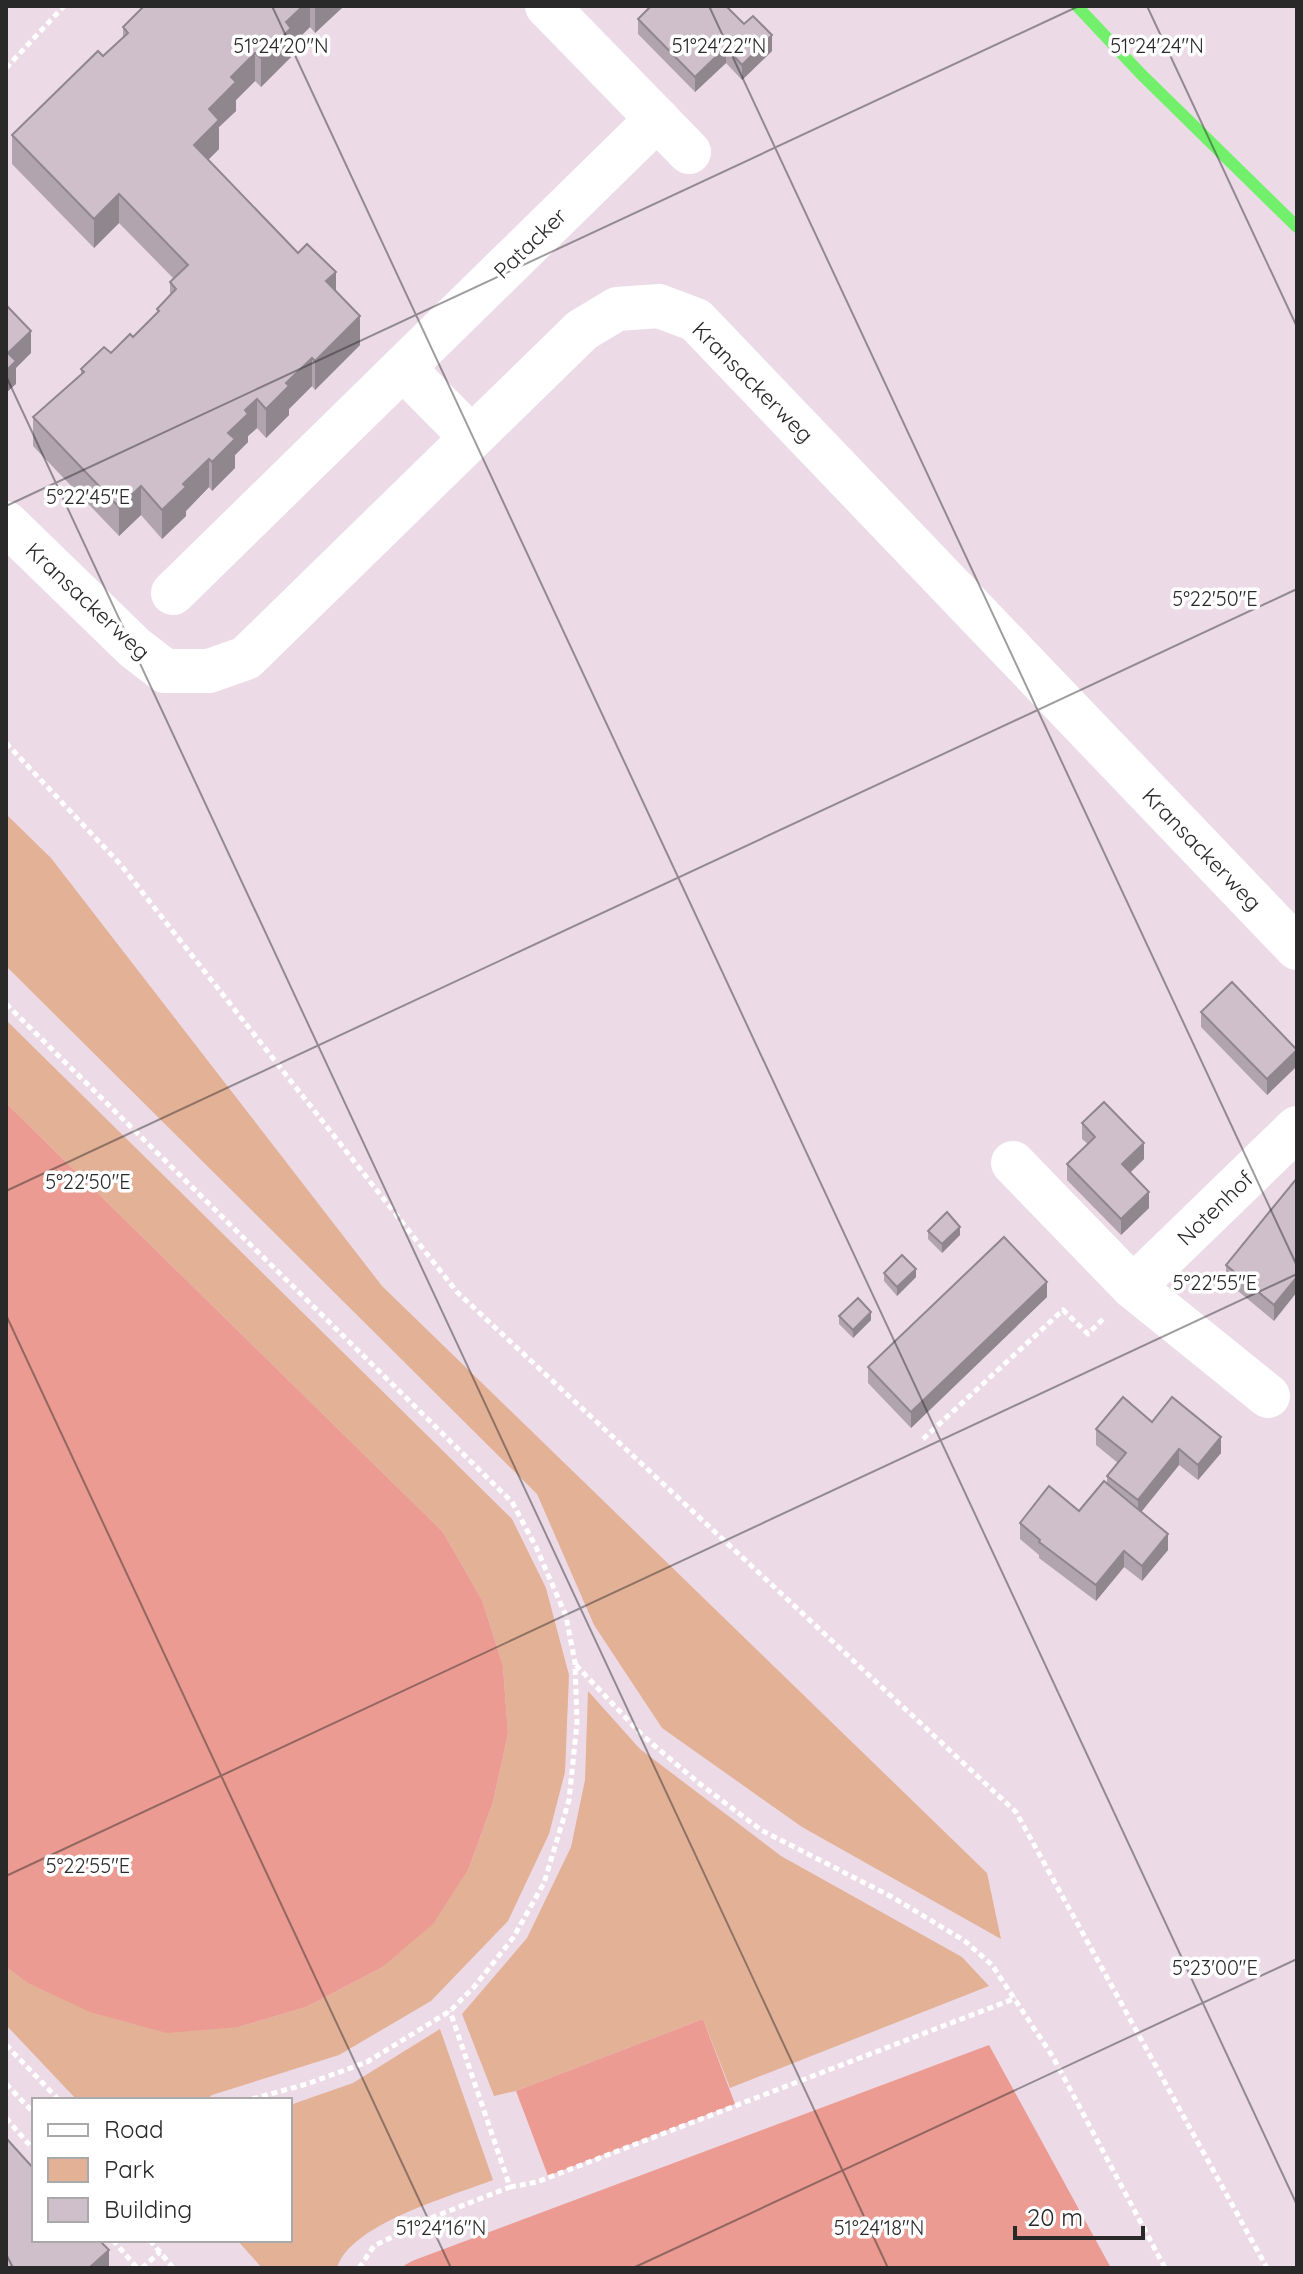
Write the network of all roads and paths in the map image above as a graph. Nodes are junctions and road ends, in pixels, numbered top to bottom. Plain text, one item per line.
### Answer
1 (64, 6) edge
2 (547, 6) edge
3 (6, 68) edge
4 (657, 119) junction
5 (689, 152) dead end
6 (403, 368) junction
7 (471, 437) junction
8 (6, 523) edge
9 (173, 593) dead end
10 (6, 743) edge
11 (1297, 948) edge
12 (6, 1004) edge
13 (1297, 1128) edge
14 (1013, 1163) dead end
15 (1133, 1287) junction
16 (1088, 1334) dead end
17 (1268, 1396) dead end
18 (923, 1439) dead end
19 (575, 1663) junction
20 (1016, 1998) junction
21 (450, 2011) junction
22 (6, 2045) edge
23 (6, 2084) edge
24 (57, 2098) edge
25 (255, 2098) edge
26 (32, 2111) edge
27 (6, 2118) edge
28 (32, 2148) edge
29 (510, 2187) junction
30 (115, 2242) edge
31 (152, 2242) edge
32 (160, 2252) junction
33 (140, 2268) edge
34 (173, 2268) edge
35 (359, 2268) edge
36 (1165, 2268) edge
37 (1267, 2268) edge

1 - 3 path
2 - 4 street
4 - 5 street
4 - 6 street, Patacker
6 - 7 street
6 - 9 street, Patacker
7 - 8 street, Kransackerweg
7 - 11 street, Kransackerweg
10 - 37 path
12 - 19 path
13 - 15 street, Notenhof
14 - 15 street
15 - 17 street
16 - 18 path
19 - 20 path
19 - 21 path
20 - 29 path
20 - 36 path
21 - 25 path
21 - 29 path
22 - 24 path
23 - 26 path
27 - 28 path
29 - 35 path
30 - 33 path
31 - 32 path
32 - 33 path
32 - 34 path

